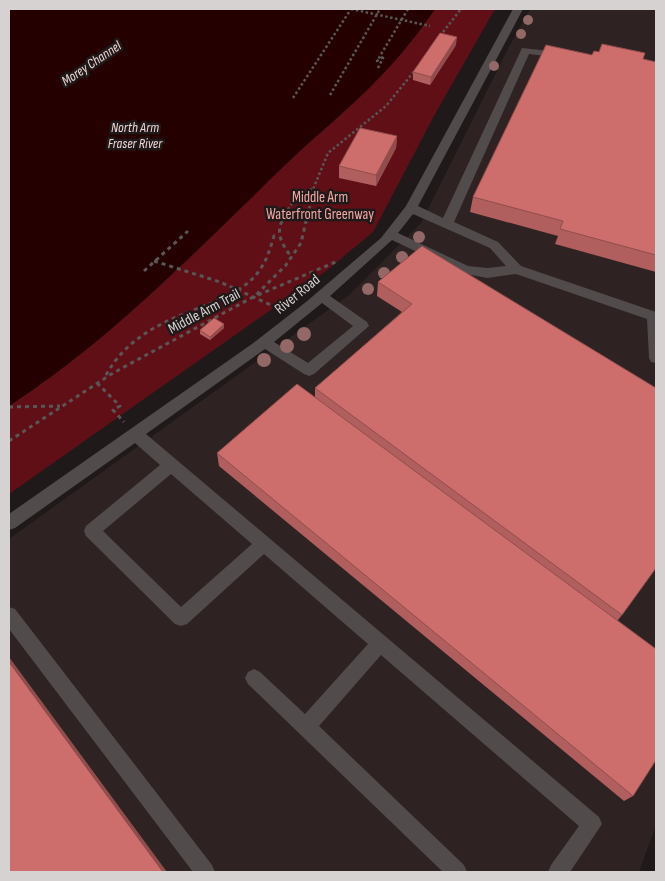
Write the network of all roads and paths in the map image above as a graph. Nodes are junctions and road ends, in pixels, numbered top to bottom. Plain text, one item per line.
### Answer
1 (351, 9) edge
2 (380, 9) edge
3 (408, 9) edge
4 (461, 9) edge
5 (518, 9) edge
6 (376, 14) junction
7 (400, 19) junction
8 (430, 26) dead end
9 (436, 40) edge
10 (512, 47) junction
11 (572, 56) edge
12 (378, 68) dead end
13 (417, 68) edge
14 (330, 95) dead end
15 (293, 98) dead end
16 (314, 187) junction
17 (411, 208) junction
18 (447, 224) junction
19 (188, 231) dead end
20 (390, 234) junction
21 (279, 235) junction
22 (292, 257) junction
23 (154, 261) junction
24 (358, 264) junction
25 (516, 268) junction
26 (144, 271) dead end
27 (240, 289) junction
28 (256, 296) junction
29 (321, 296) junction
30 (280, 309) dead end
31 (655, 317) edge
32 (264, 342) junction
33 (656, 358) edge
34 (106, 377) junction
35 (97, 383) junction
36 (61, 406) junction
37 (9, 407) edge
38 (135, 434) junction
39 (9, 441) edge
40 (171, 464) junction
41 (9, 523) edge
42 (264, 545) junction
43 (9, 615) edge
44 (379, 644) junction
45 (254, 678) dead end
46 (306, 727) junction
47 (205, 872) edge
48 (457, 872) edge
49 (558, 872) edge

1 - 6 path
1 - 15 path
2 - 6 path
3 - 7 path
4 - 9 path
5 - 10 street, River Road
6 - 7 path
6 - 14 path
7 - 8 path
7 - 12 path
10 - 11 street
10 - 17 street, River Road
10 - 18 street
13 - 16 path, Middle Arm Trail
16 - 21 path
16 - 22 path, Middle Arm Trail
17 - 18 street
17 - 20 street, River Road
18 - 25 street
19 - 23 path
20 - 24 street, River Road
20 - 25 street
21 - 22 path
21 - 27 path
22 - 28 path, Middle Arm Trail
23 - 26 path
23 - 27 path
24 - 28 path
24 - 29 street, River Road
25 - 31 street
27 - 28 path
27 - 34 path
28 - 30 path
28 - 34 path, Middle Arm Trail
29 - 32 street, River Road
29 - 32 street
31 - 33 street
32 - 38 street, River Road
34 - 35 path, Middle Arm Trail
35 - 36 path, Middle Arm Trail
35 - 38 path
36 - 37 path
36 - 39 path, Middle Arm Trail
38 - 40 street
38 - 41 street, River Road
40 - 42 street
40 - 42 street
42 - 44 street
43 - 47 street
44 - 46 street
44 - 49 street
45 - 46 street
46 - 48 street

